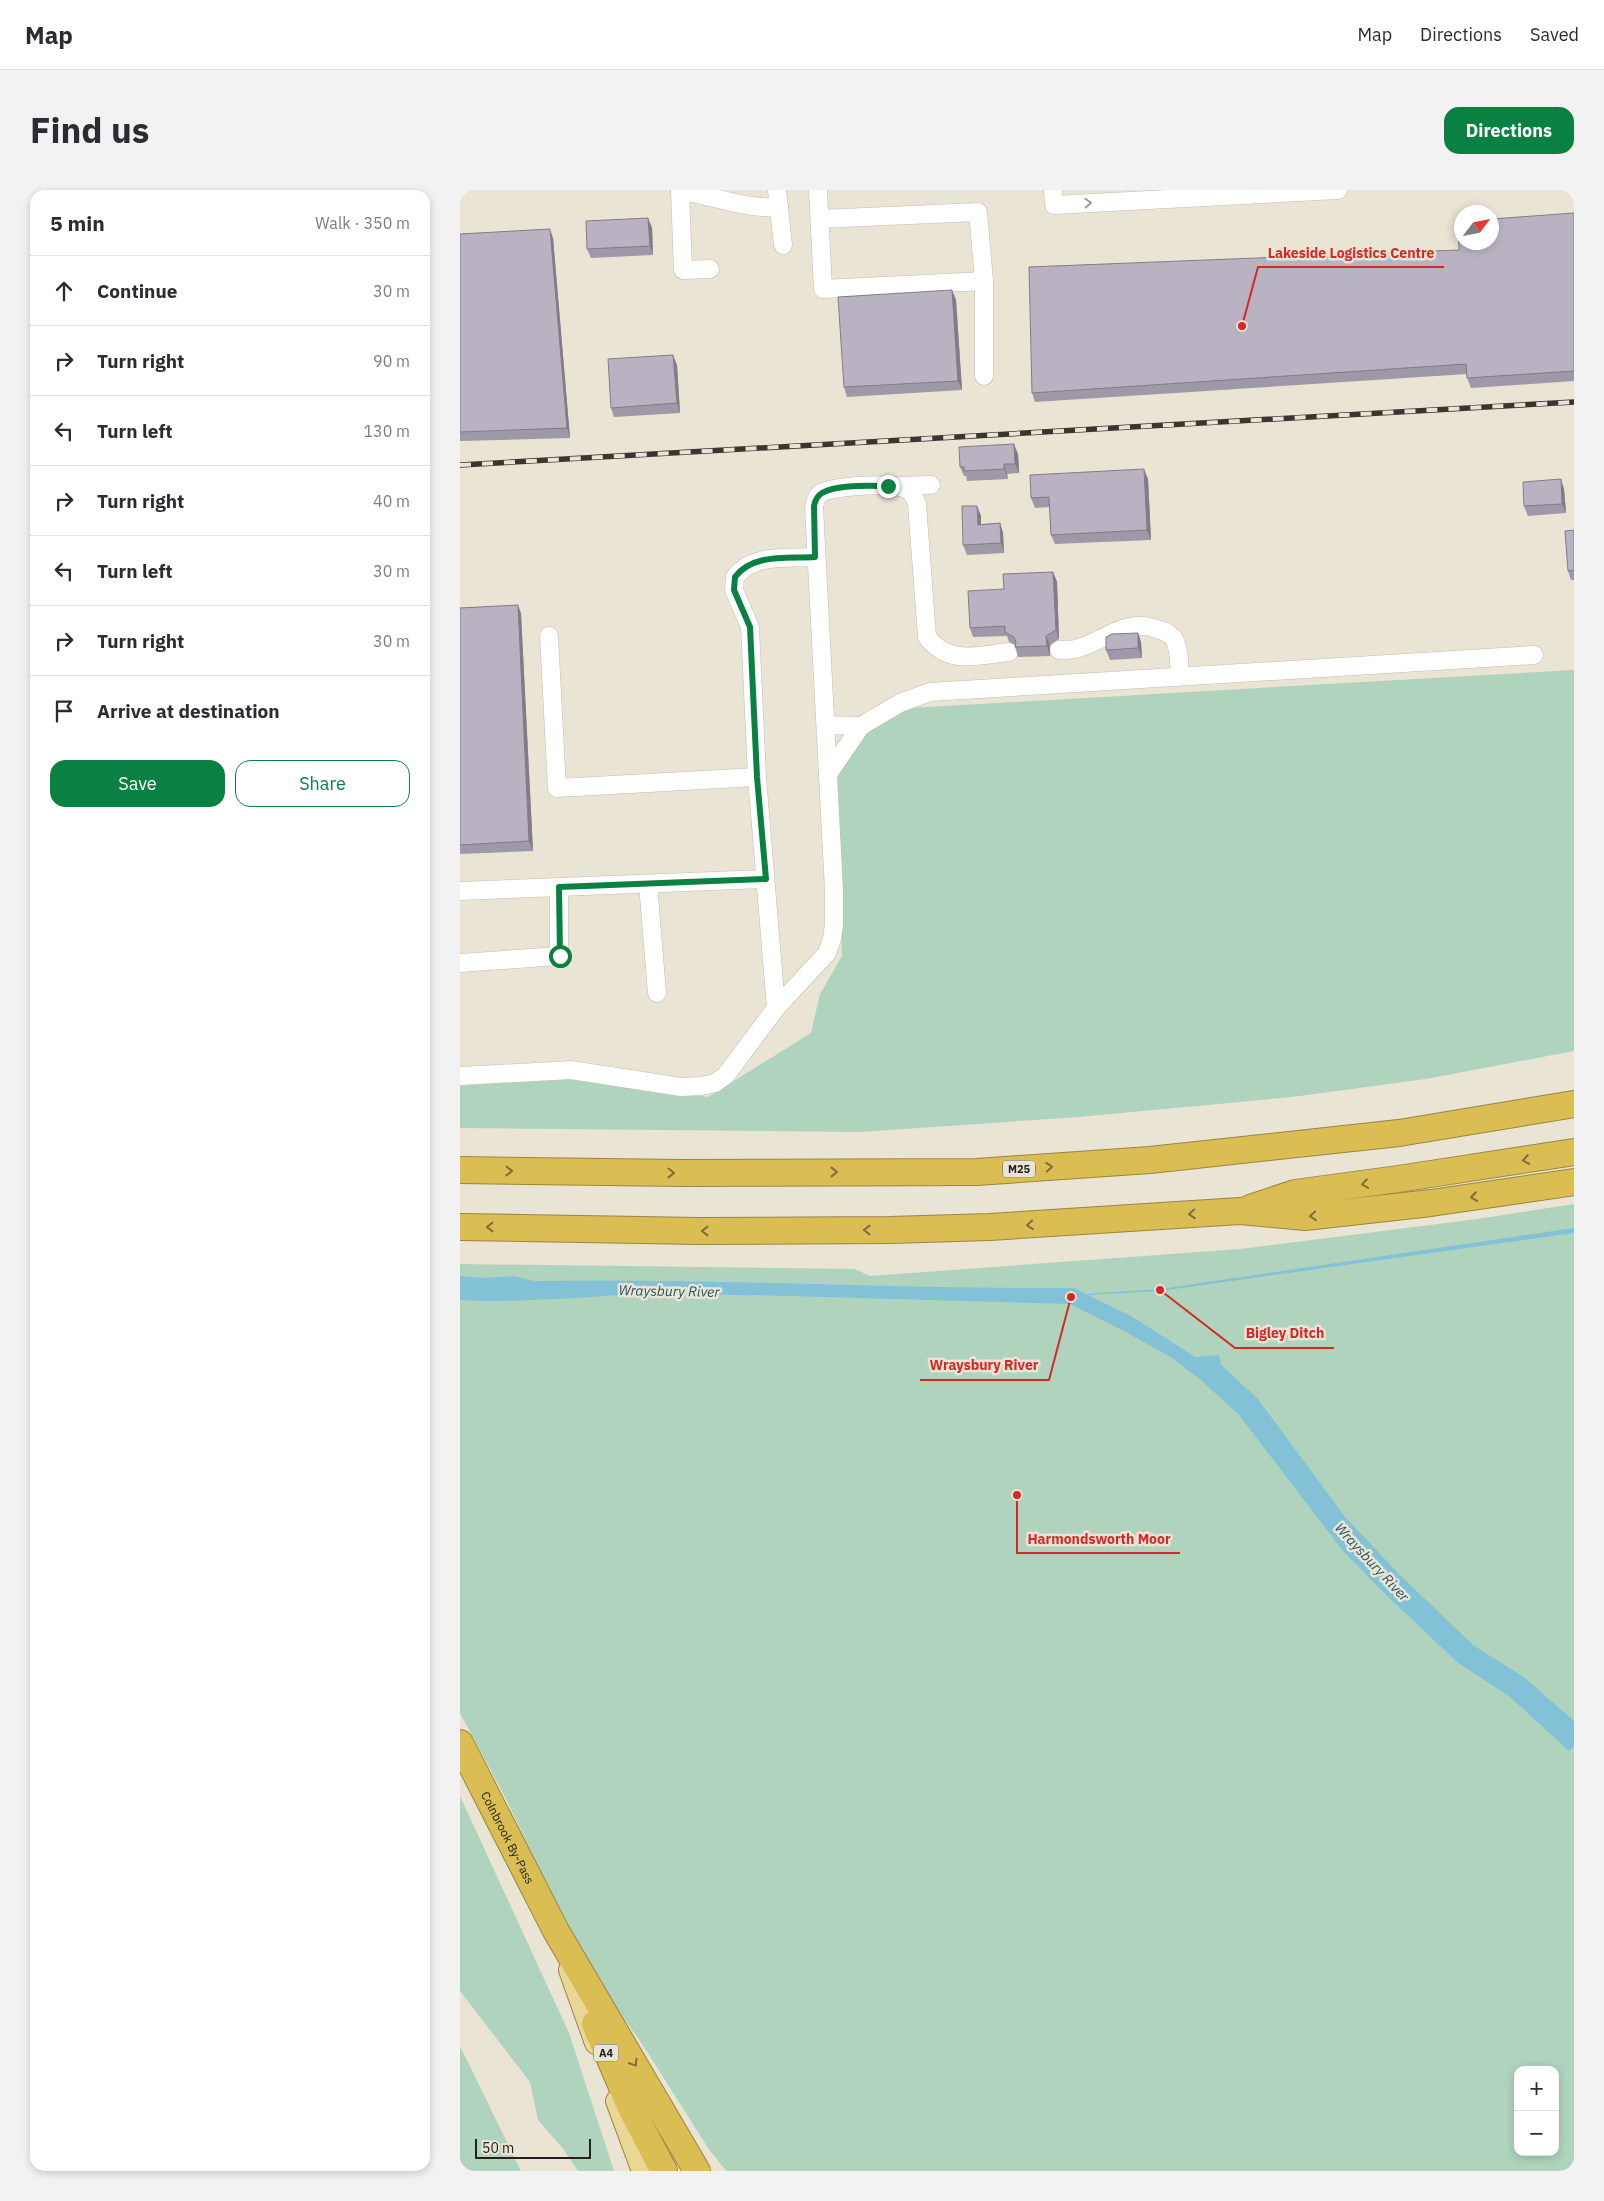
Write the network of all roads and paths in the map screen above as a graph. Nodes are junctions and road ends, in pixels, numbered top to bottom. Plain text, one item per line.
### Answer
1 (680, 190) edge
2 (818, 190) edge
3 (1053, 190) edge
4 (1338, 190) edge
5 (778, 199) edge
6 (820, 219) junction
7 (783, 245) dead end
8 (710, 269) dead end
9 (984, 281) junction
10 (984, 376) dead end
11 (931, 485) dead end
12 (899, 486) junction
13 (815, 557) junction
14 (549, 636) dead end
15 (1059, 650) dead end
16 (1009, 652) dead end
17 (1534, 655) dead end
18 (1180, 676) junction
19 (826, 725) junction
20 (861, 726) junction
21 (828, 774) junction
22 (757, 777) junction
23 (766, 879) junction
24 (648, 884) junction
25 (559, 887) junction
26 (460, 891) edge
27 (460, 963) edge
28 (657, 993) dead end
29 (776, 1008) junction
30 (460, 1076) edge
31 (1574, 1104) edge
32 (1574, 1152) edge
33 (460, 1170) edge
34 (1574, 1182) edge
35 (1240, 1211) junction
36 (460, 1227) edge
37 (460, 1743) edge
38 (556, 1931) junction
39 (682, 2144) junction
40 (642, 2171) edge
41 (664, 2171) edge
42 (697, 2171) edge
43 (709, 2171) edge

1 - 5 street
1 - 8 street
2 - 6 street
3 -> 4 street
5 - 7 street
6 - 9 street
6 - 9 street
9 - 10 street
11 - 12 street
12 - 13 street
12 - 16 street
13 - 19 street
13 - 22 street
14 - 22 street
15 - 18 street
17 - 18 street
18 - 20 street
19 - 20 street
19 - 21 street
20 - 21 street
21 - 29 street
22 - 23 street
23 - 24 street
23 - 29 street
24 - 25 street
24 - 28 street
25 - 26 street
25 - 27 street
29 - 30 street
33 -> 31 highway, M25
32 -> 35 highway
34 -> 35 highway
35 -> 36 highway
37 - 38 highway, Colnbrook By-Pass / A4
38 -> 39 highway, A4
38 - 40 main road
38 - 41 highway, A4
39 - 42 highway, A4
39 - 43 street

